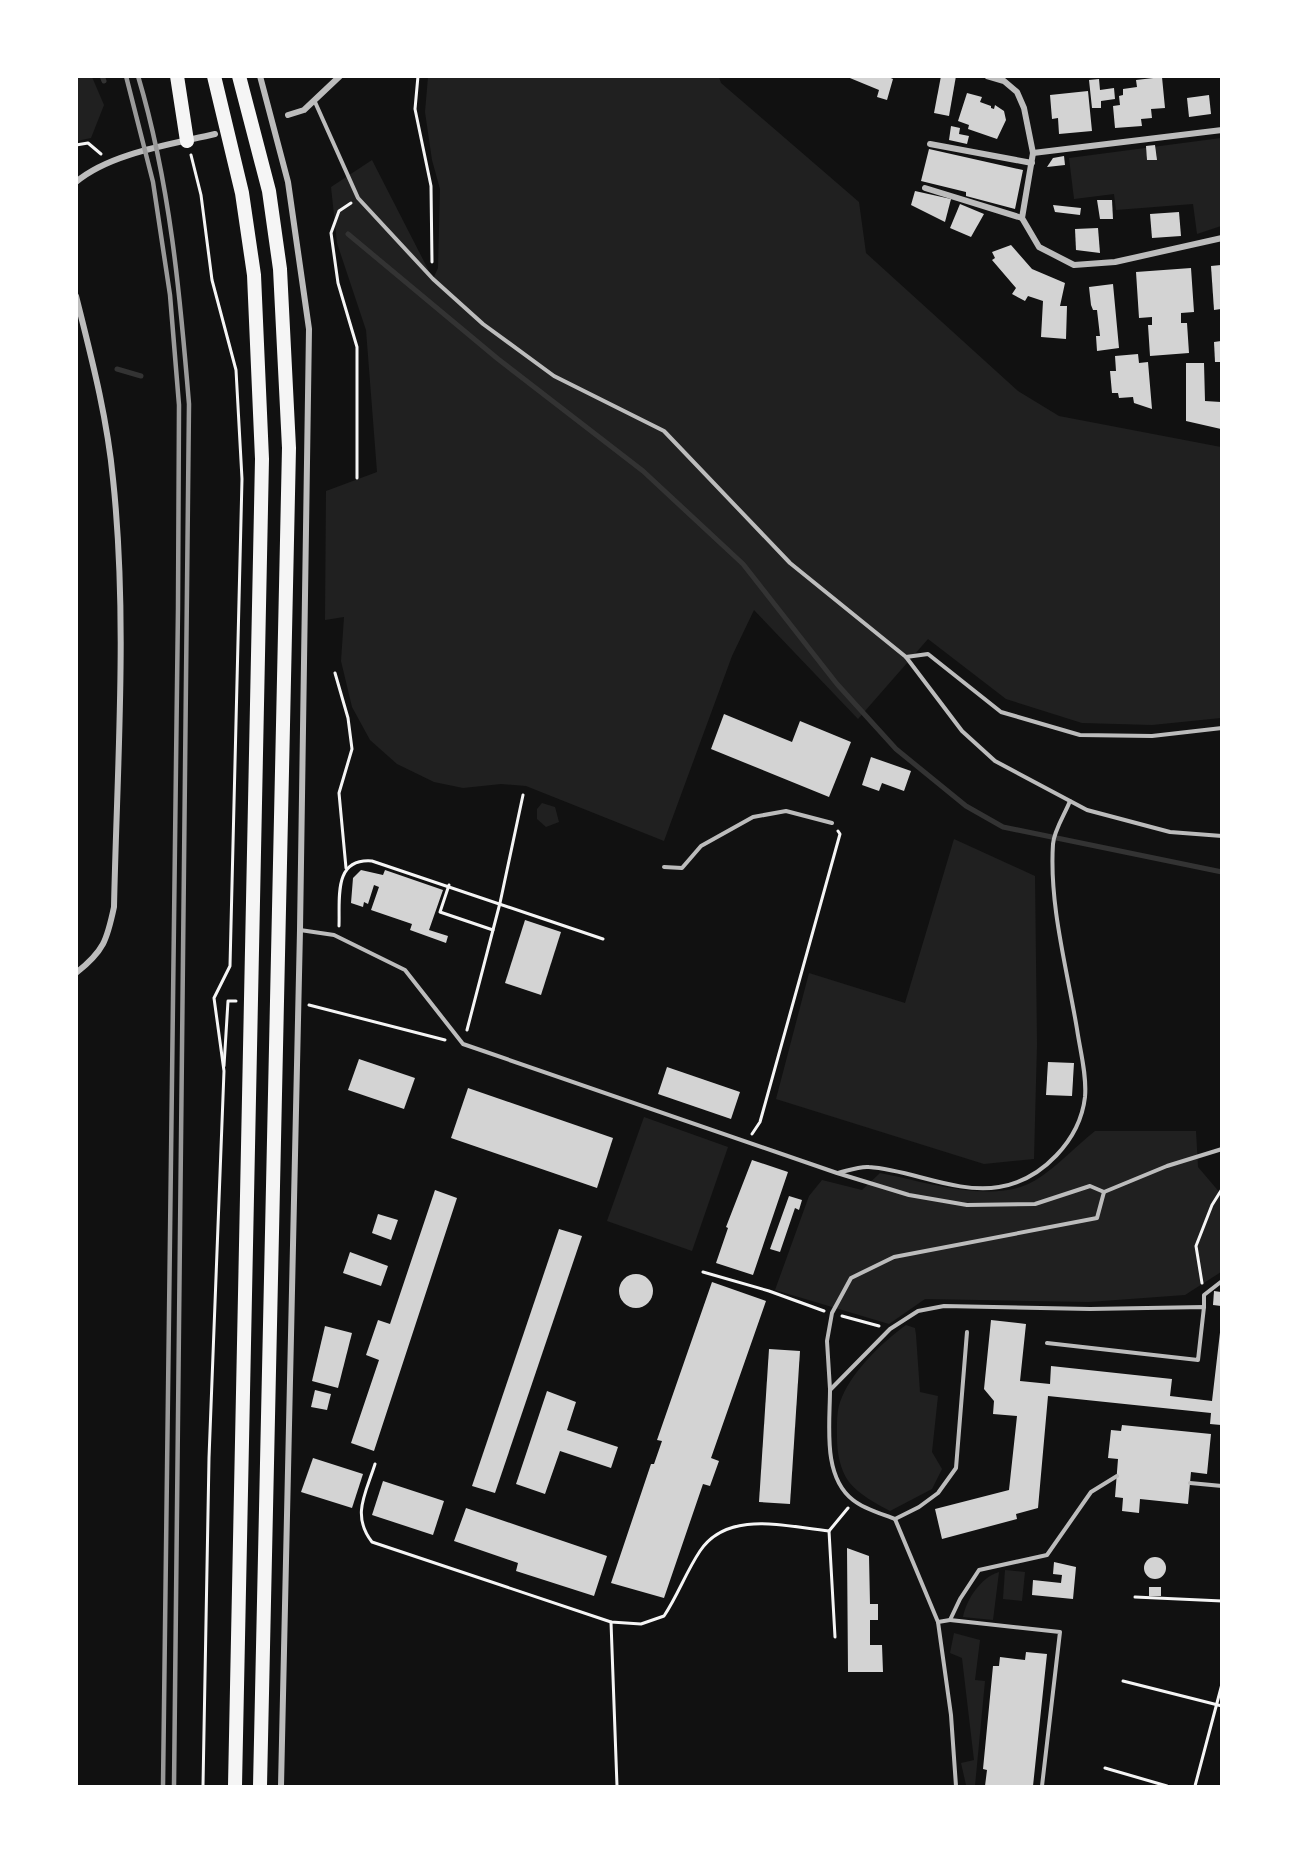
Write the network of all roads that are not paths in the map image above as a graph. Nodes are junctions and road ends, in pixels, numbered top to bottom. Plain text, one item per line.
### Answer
1 (177, 76) edge
2 (214, 76) edge
3 (239, 76) edge
4 (260, 76) edge
5 (339, 76) edge
6 (987, 76) edge
7 (315, 102) junction
8 (288, 115) dead end
9 (1221, 130) edge
10 (215, 134) dead end
11 (188, 141) junction
12 (930, 144) dead end
13 (1033, 153) junction
14 (1032, 163) junction
15 (76, 182) edge
16 (925, 188) dead end
17 (1022, 218) junction
18 (1221, 238) edge
19 (76, 296) edge
20 (906, 657) junction
21 (1221, 728) edge
22 (1070, 801) junction
23 (832, 823) road end
24 (1221, 836) edge
25 (664, 867) dead end
26 (300, 930) junction
27 (76, 973) edge
28 (1221, 1149) edge
29 (837, 1173) junction
30 (1104, 1192) junction
31 (1221, 1281) edge
32 (1204, 1307) junction
33 (967, 1332) dead end
34 (1047, 1343) dead end
35 (830, 1390) junction
36 (1117, 1476) dead end
37 (1190, 1483) dead end
38 (1221, 1486) edge
39 (895, 1519) junction
40 (950, 1620) junction
41 (938, 1622) junction
42 (235, 1786) edge
43 (260, 1786) edge
44 (281, 1786) edge
45 (956, 1786) edge
46 (1042, 1786) edge

1 - 11 highway
2 - 42 highway
3 - 43 highway
4 - 26 street
5 - 7 street
6 - 13 street
7 - 8 street
7 - 20 lane
9 - 13 street
10 - 11 street
11 - 15 street
12 - 14 street
13 - 14 street
14 - 17 street
16 - 17 street
17 - 18 street
19 - 27 street
20 - 21 lane
20 - 22 lane
22 - 24 lane
22 - 29 lane
23 - 25 lane
26 - 29 lane
26 - 44 street
28 - 30 lane
29 - 30 lane
30 - 35 lane
31 - 32 lane
32 - 34 lane
32 - 35 lane
33 - 39 lane
35 - 39 lane
36 - 40 lane
37 - 38 lane
39 - 41 lane
40 - 41 lane
40 - 46 lane
41 - 45 lane

